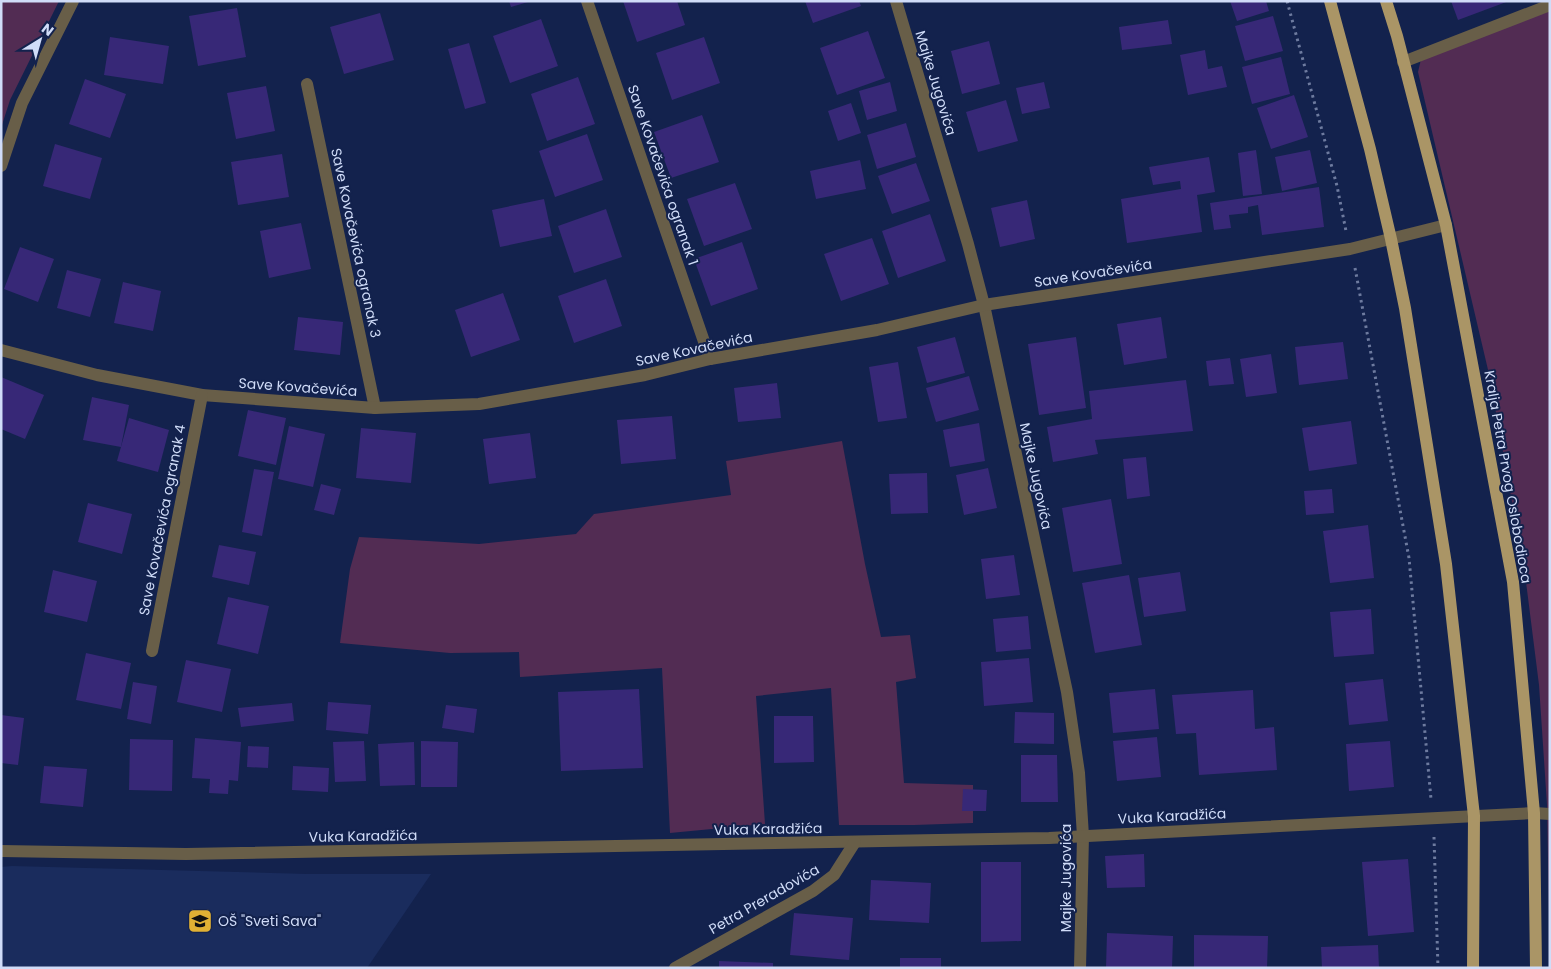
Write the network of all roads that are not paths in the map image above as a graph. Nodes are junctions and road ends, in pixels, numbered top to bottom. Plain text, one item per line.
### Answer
1 (73, 1) edge
2 (896, 1) edge
3 (1330, 1) edge
4 (1386, 1) edge
5 (587, 2) edge
6 (1550, 5) edge
7 (1403, 62) junction
8 (307, 84) dead end
9 (1, 166) edge
10 (1446, 225) junction
11 (1391, 239) junction
12 (984, 305) junction
13 (1, 350) edge
14 (710, 359) junction
15 (202, 395) junction
16 (375, 408) junction
17 (152, 651) dead end
18 (1534, 813) junction
19 (1550, 814) edge
20 (1474, 816) junction
21 (1082, 836) junction
22 (855, 842) junction
23 (1, 852) edge
24 (675, 968) edge
25 (1080, 968) edge
26 (1472, 968) edge
27 (1536, 968) edge

1 - 9 street
2 - 12 street, Majke Jugovića
3 - 11 main road
4 - 7 main road, Kralja Petra Prvog Oslobodioca
5 - 14 street, Save Kovačevića ogranak 1
6 - 7 street
7 - 10 main road, Kralja Petra Prvog Oslobodioca
8 - 16 street, Save Kovačevića ogranak 3
10 - 11 street, Save Kovačevića
10 - 18 main road, Kralja Petra Prvog Oslobodioca
11 - 12 street, Save Kovačevića
11 - 20 main road
12 - 14 street, Save Kovačevića
12 - 21 street, Majke Jugovića
13 - 15 street, Save Kovačevića
14 - 16 street, Save Kovačevića
15 - 16 street, Save Kovačevića
15 - 17 street, Save Kovačevića ogranak 4
18 - 19 street, Vuka Karadžića
18 - 20 street, Vuka Karadžića
18 - 27 main road, Kralja Petra Prvog Oslobodioca
20 - 21 street, Vuka Karadžića
20 - 26 main road
21 - 22 street, Vuka Karadžića
21 - 25 street, Majke Jugovića
22 - 23 street, Vuka Karadžića
22 - 24 street, Petra Preradovića

